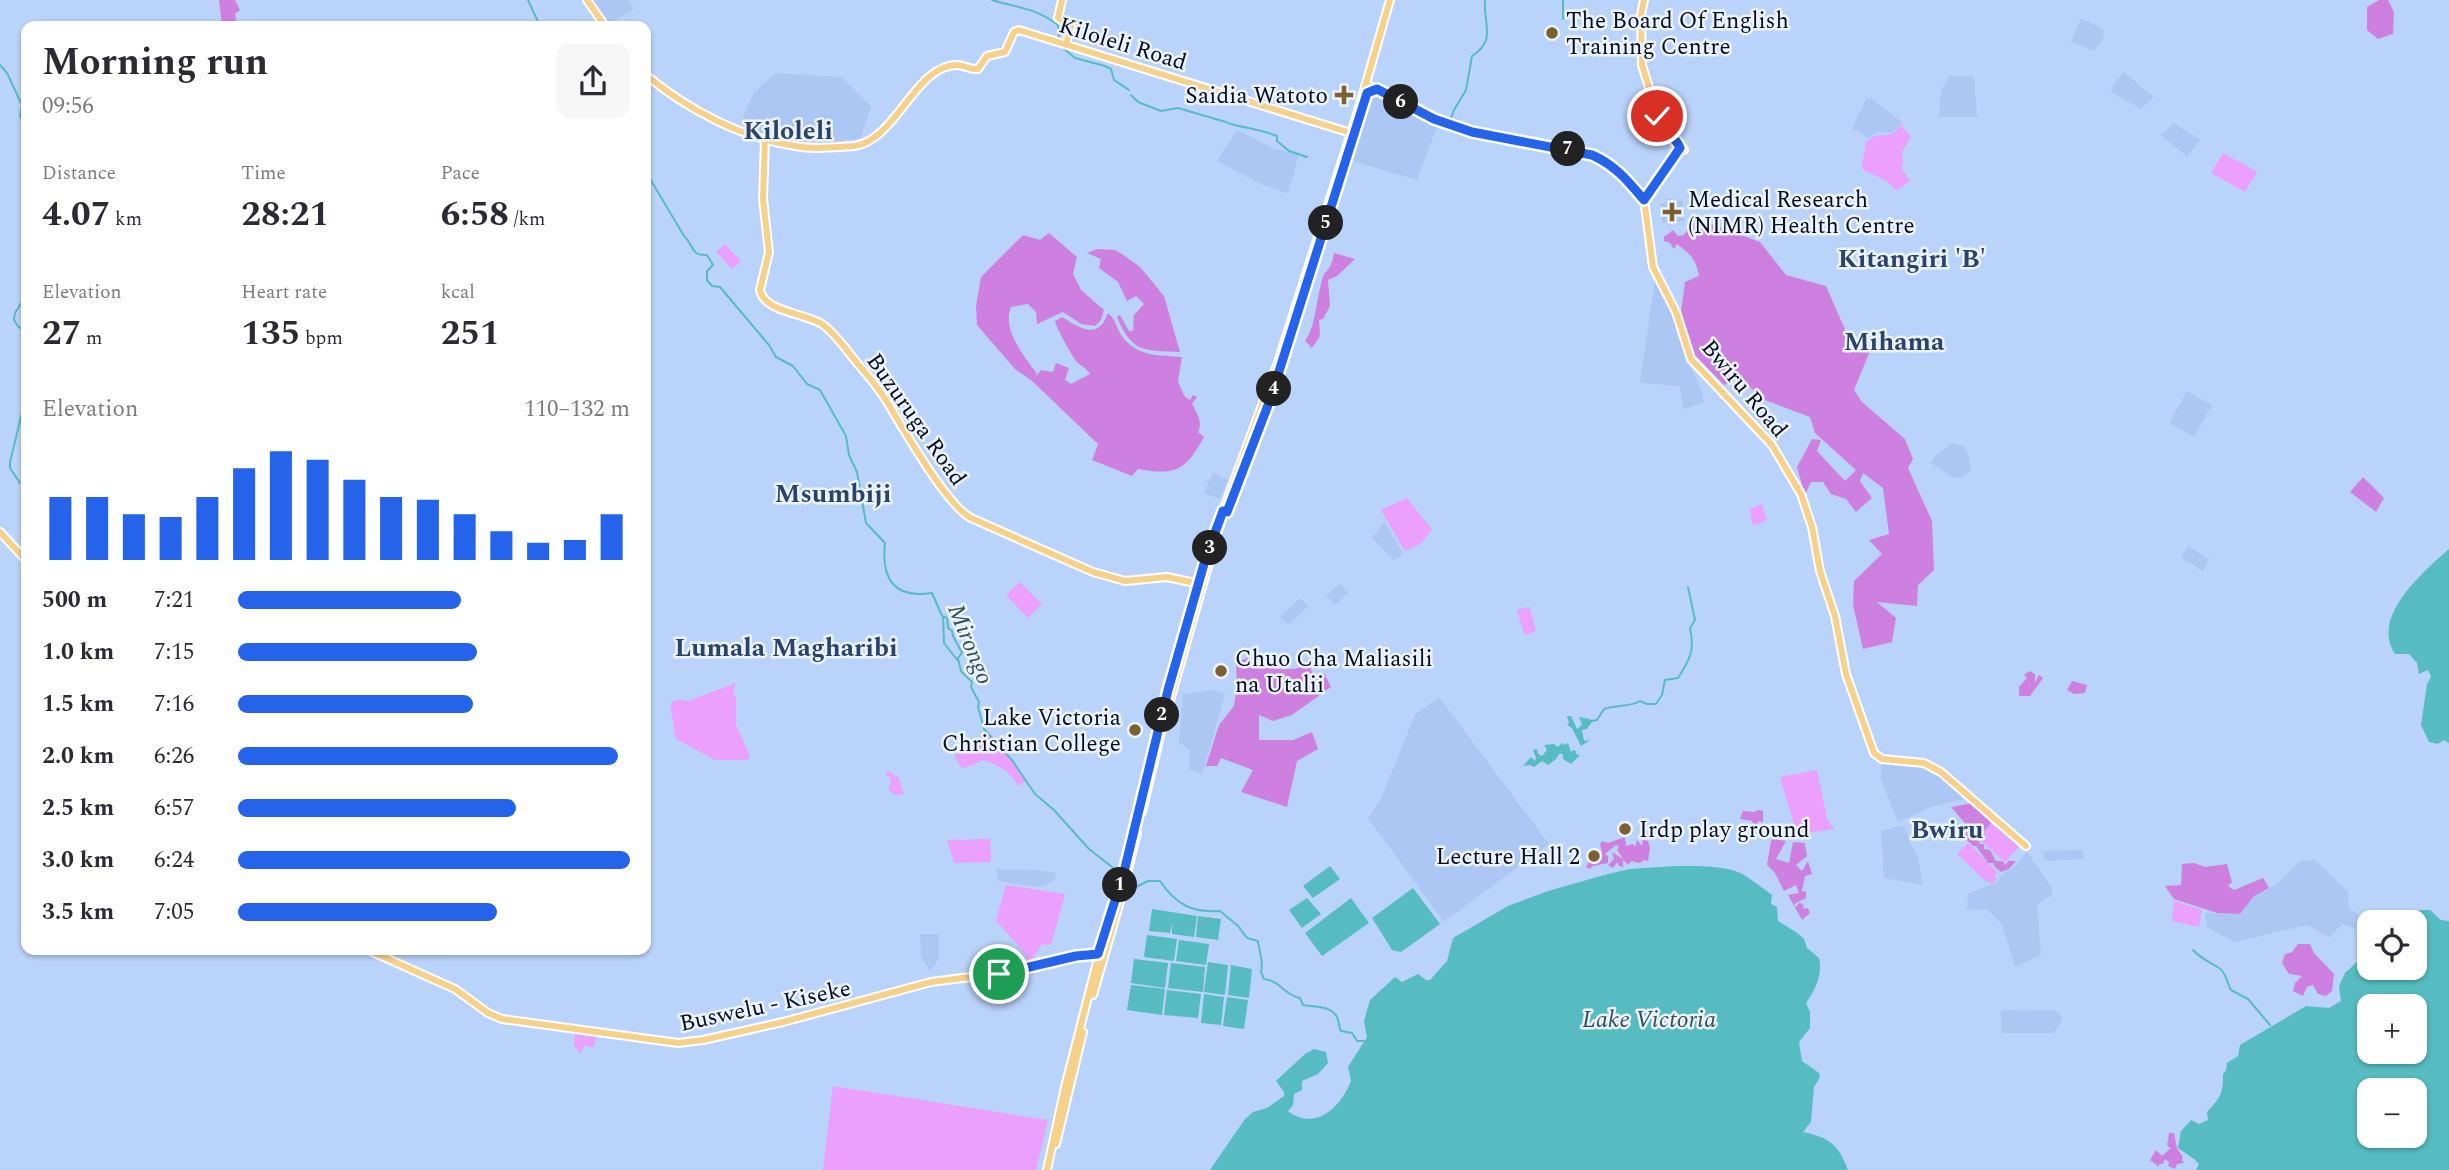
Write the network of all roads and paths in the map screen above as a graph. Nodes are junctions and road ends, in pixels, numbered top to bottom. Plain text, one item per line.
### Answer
1 (587, 0) edge
2 (1062, 0) edge
3 (1392, 0) edge
4 (1644, 0) edge
5 (602, 21) edge
6 (1066, 44) junction
7 (651, 79) edge
8 (1368, 86) junction
9 (1352, 133) junction
10 (765, 139) junction
11 (1644, 200) junction
12 (0, 532) edge
13 (21, 554) edge
14 (1201, 584) junction
15 (2026, 846) dead end
16 (1123, 882) junction
17 (1098, 954) junction
18 (376, 955) edge
19 (1049, 1170) edge

1 - 5 main road
2 - 6 main road
3 - 8 main road
4 - 11 main road
6 - 9 main road, Kiloleli Road
6 - 10 main road, Kiloleli Road
7 - 10 main road
8 - 9 main road
8 - 11 main road
9 - 14 main road
10 - 14 main road, Buzuruga Road
11 - 15 main road, Bwiru Road
12 - 13 main road
14 - 16 main road
16 - 17 main road
16 - 19 main road
17 - 18 main road, Buswelu - Kiseke
17 - 19 main road

